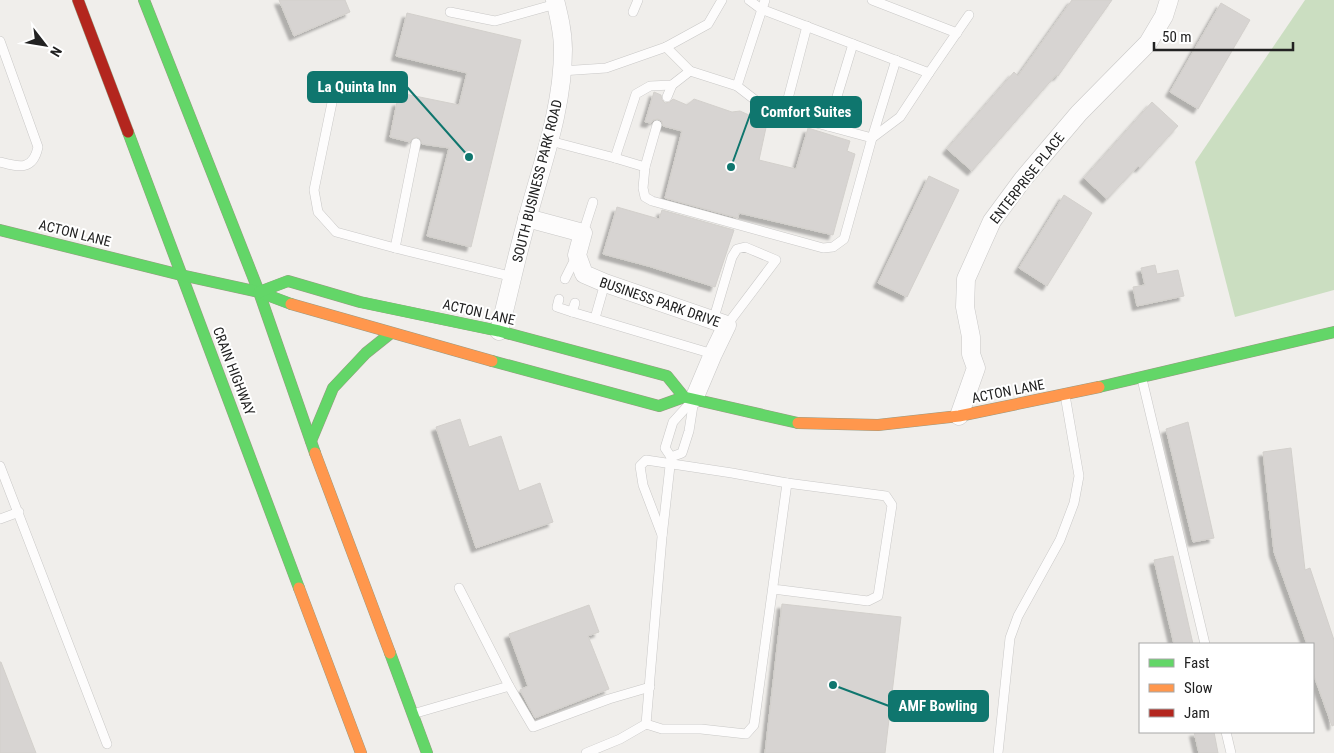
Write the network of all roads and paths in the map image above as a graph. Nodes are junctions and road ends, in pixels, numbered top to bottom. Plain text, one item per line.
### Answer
1 (78, 0) edge
2 (144, 0) edge
3 (638, 0) edge
4 (722, 0) edge
5 (749, 0) edge
6 (872, 0) edge
7 (1169, 0) edge
8 (556, 2) edge
9 (763, 4) edge
10 (450, 12) dead end
11 (633, 12) dead end
12 (969, 15) dead end
13 (807, 26) junction
14 (957, 33) junction
15 (0, 41) edge
16 (854, 44) junction
17 (666, 47) junction
18 (896, 60) junction
19 (561, 71) junction
20 (690, 71) junction
21 (929, 73) junction
22 (672, 85) junction
23 (737, 86) junction
24 (399, 96) dead end
25 (667, 97) dead end
26 (784, 114) junction
27 (657, 125) dead end
28 (828, 126) junction
29 (872, 138) junction
30 (550, 141) junction
31 (416, 143) dead end
32 (615, 158) junction
33 (0, 162) edge
34 (645, 167) junction
35 (593, 202) dead end
36 (527, 218) junction
37 (0, 230) edge
38 (583, 233) junction
39 (395, 248) junction
40 (577, 255) junction
41 (181, 275) junction
42 (514, 277) junction
43 (565, 279) dead end
44 (605, 284) junction
45 (259, 292) junction
46 (559, 299) dead end
47 (595, 318) junction
48 (720, 323) junction
49 (499, 331) junction
50 (1334, 332) edge
51 (391, 333) junction
52 (712, 354) junction
53 (1141, 376) junction
54 (1065, 395) junction
55 (689, 398) junction
56 (959, 416) junction
57 (311, 441) junction
58 (671, 460) junction
59 (0, 466) edge
60 (787, 483) junction
61 (19, 512) junction
62 (0, 519) edge
63 (662, 537) junction
64 (459, 588) dead end
65 (773, 589) junction
66 (1205, 643) edge
67 (509, 686) junction
68 (650, 687) junction
69 (412, 714) junction
70 (646, 724) junction
71 (1226, 733) edge
72 (107, 744) dead end
73 (361, 753) edge
74 (426, 753) edge
75 (586, 753) edge
76 (998, 753) edge
77 (1231, 753) edge

1 - 41 main road, CRAIN HIGHWAY
2 - 45 main road
3 - 11 lane
4 - 17 lane
5 - 9 lane
6 - 14 lane
7 - 56 street, ENTERPRISE PLACE
8 - 10 lane
8 - 19 street, SOUTH BUSINESS PARK ROAD
9 - 13 lane
9 - 23 lane
12 - 14 lane
13 - 16 lane
13 - 26 lane
14 - 21 lane
15 - 33 lane
16 - 18 lane
16 - 28 lane
17 - 19 lane
17 - 20 lane
18 - 21 lane
18 - 29 lane
19 - 30 street, SOUTH BUSINESS PARK ROAD
20 - 22 lane
20 - 23 lane
21 - 29 lane
22 - 25 lane
22 - 32 lane
23 - 26 lane
24 - 39 lane
26 - 28 lane
27 - 34 lane
28 - 29 lane
29 - 34 lane
30 - 32 lane
30 - 36 street, SOUTH BUSINESS PARK ROAD
31 - 39 lane
32 - 34 lane
35 - 38 lane
36 - 38 street
36 - 42 street, SOUTH BUSINESS PARK ROAD
37 - 41 main road, ACTON LANE
38 - 40 street
39 - 42 lane
40 - 43 lane
40 - 44 street, BUSINESS PARK DRIVE
41 - 45 main road, ACTON LANE
41 - 73 main road, CRAIN HIGHWAY
42 - 49 street, SOUTH BUSINESS PARK ROAD
44 - 47 lane
44 - 48 street, BUSINESS PARK DRIVE
45 - 49 main road, ACTON LANE
45 - 51 main road, ACTON LANE
45 - 57 main road
46 - 47 lane
47 - 52 lane
48 - 48 lane
48 - 52 street, BUSINESS PARK DRIVE
49 - 55 main road, ACTON LANE
50 - 53 main road, ACTON LANE
51 - 55 main road, ACTON LANE
51 - 57 main road
52 - 55 street, BUSINESS PARK DRIVE
53 - 54 main road, ACTON LANE
53 - 66 lane
54 - 56 main road, ACTON LANE
54 - 76 lane
55 - 56 main road, ACTON LANE
55 - 58 lane
55 - 58 lane
57 - 69 main road
58 - 60 lane
58 - 63 lane
58 - 63 lane
59 - 61 lane
60 - 65 lane
60 - 65 lane
61 - 62 lane
61 - 72 lane
63 - 68 lane
64 - 67 lane
65 - 70 lane
67 - 68 lane
67 - 69 lane
68 - 70 lane
69 - 74 main road
70 - 75 lane
71 - 77 lane

